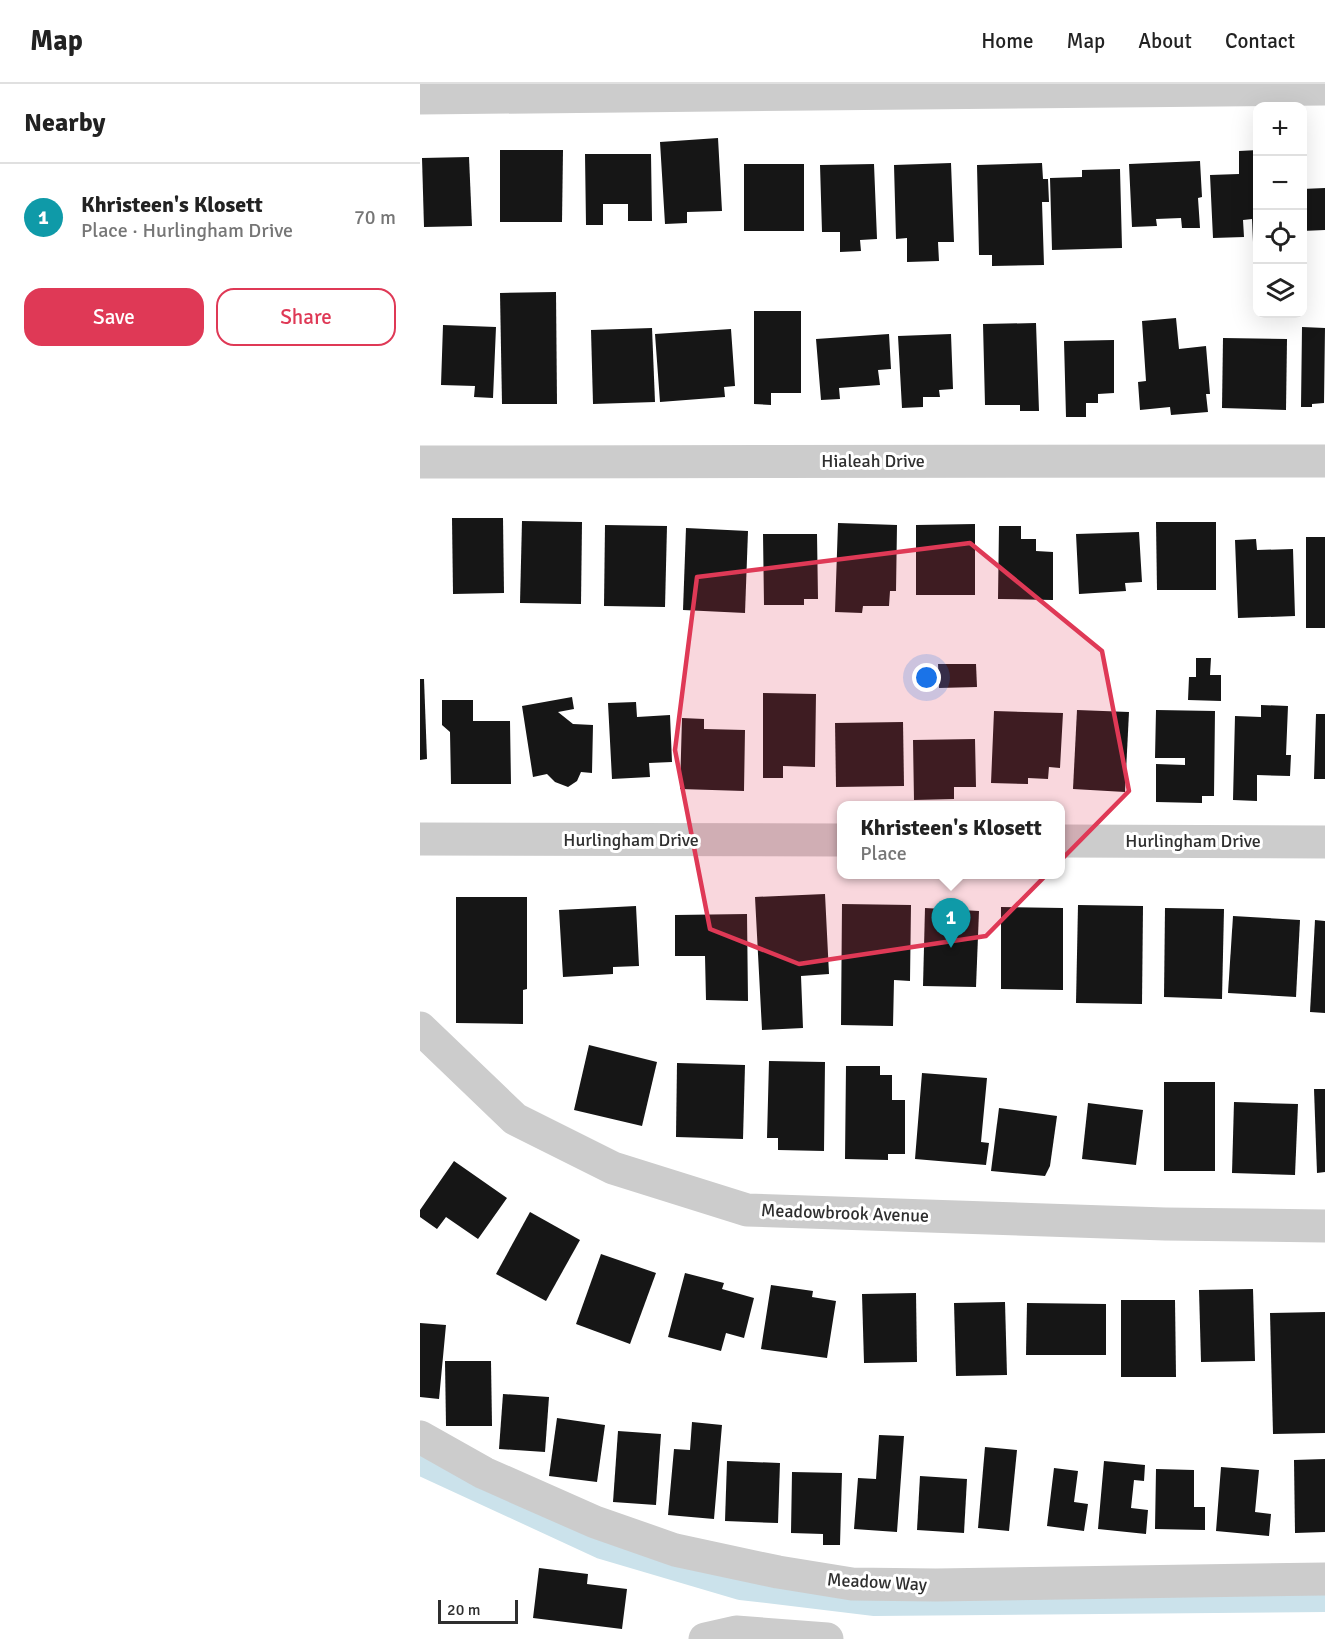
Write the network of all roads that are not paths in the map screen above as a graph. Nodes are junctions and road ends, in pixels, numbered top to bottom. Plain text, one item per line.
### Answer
1 (1325, 89) edge
2 (420, 98) edge
3 (1325, 461) edge
4 (420, 462) edge
5 (420, 839) edge
6 (837, 840) edge
7 (1065, 841) edge
8 (1325, 842) edge
9 (420, 1028) edge
10 (1325, 1226) edge
11 (420, 1437) edge
12 (1325, 1579) edge
13 (705, 1639) edge
14 (827, 1639) edge

1 - 2 street
3 - 4 street, Hialeah Drive
5 - 6 street, Hurlingham Drive
7 - 8 street, Hurlingham Drive
9 - 10 street, Meadowbrook Avenue
11 - 12 street, Meadow Way
13 - 14 street

